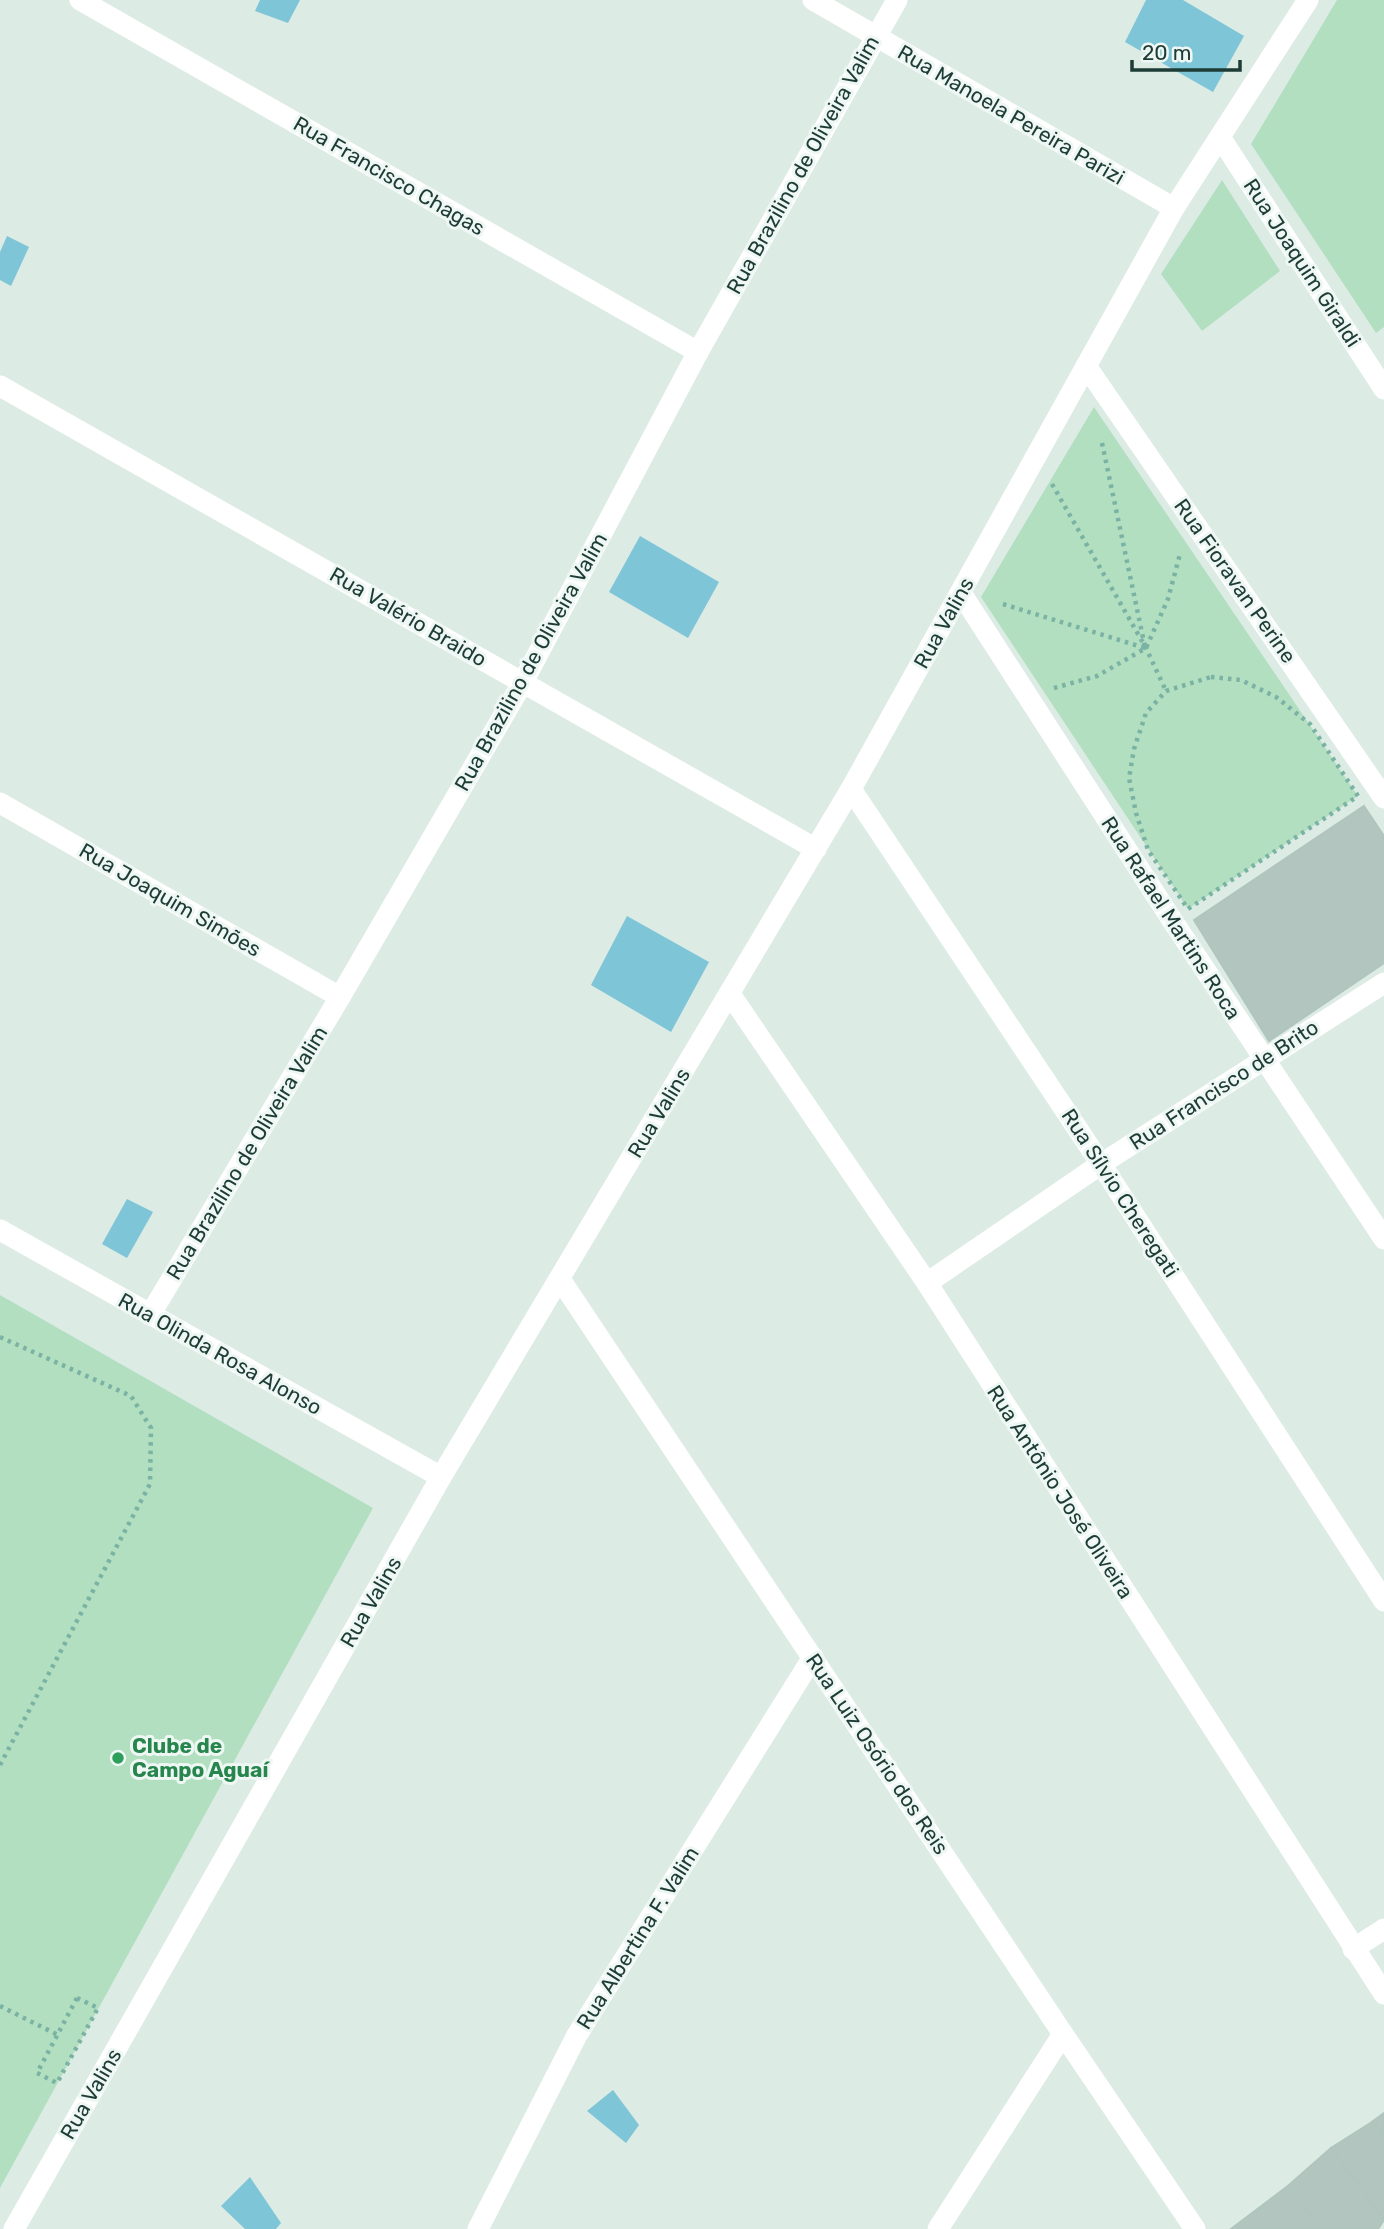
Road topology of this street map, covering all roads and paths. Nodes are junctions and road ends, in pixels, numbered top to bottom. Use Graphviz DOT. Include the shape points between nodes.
graph roads {
  1 [pos="80,0"];
  2 [pos="813,0"];
  3 [pos="897,0"];
  4 [pos="1308,0"];
  5 [pos="875,37"];
  6 [pos="1220,137"];
  7 [pos="1174,208"];
  8 [pos="698,352"];
  9 [pos="1086,366"];
  10 [pos="0,386"];
  11 [pos="1384,389"];
  12 [pos="1100,434"];
  13 [pos="1043,492"];
  14 [pos="1193,520"];
  15 [pos="961,593"];
  16 [pos="993,601"];
  17 [pos="1146,648"];
  18 [pos="523,682"];
  19 [pos="1043,691"];
  20 [pos="1167,691"];
  21 [pos="1294,701"];
  22 [pos="1310,724"];
  23 [pos="851,789"];
  24 [pos="1384,798"];
  25 [pos="0,803"];
  26 [pos="1133,827"];
  27 [pos="816,849"];
  28 [pos="1148,850"];
  29 [pos="1384,983"];
  30 [pos="730,994"];
  31 [pos="340,997"];
  32 [pos="1264,1060"];
  33 [pos="1101,1164"];
  34 [pos="0,1230"];
  35 [pos="1384,1240"];
  36 [pos="560,1279"];
  37 [pos="927,1283"];
  38 [pos="150,1315"];
  39 [pos="0,1337"];
  40 [pos="441,1477"];
  41 [pos="1384,1601"];
  42 [pos="813,1657"];
  43 [pos="0,1765"];
  44 [pos="1384,1929"];
  45 [pos="1353,1949"];
  46 [pos="1384,1994"];
  47 [pos="0,2006"];
  48 [pos="1063,2034"];
  49 [pos="58,2035"];
  50 [pos="14,2229"];
  51 [pos="478,2229"];
  52 [pos="938,2229"];
  53 [pos="1195,2229"];
  1 -- 8 [label="street, Rua Francisco Chagas"];
  2 -- 5 [label="street, Rua Manoela Pereira Parizi"];
  3 -- 5 [label="street, Rua Brazilino de Oliveira Valim"];
  4 -- 6 [label="street, Rua Valins"];
  5 -- 7 [label="street, Rua Manoela Pereira Parizi"];
  5 -- 8 [label="street, Rua Brazilino de Oliveira Valim"];
  6 -- 7 [label="street, Rua Valins"];
  6 -- 11 [label="street, Rua Joaquim Giraldi"];
  7 -- 9 [label="street, Rua Valins"];
  8 -- 18 [label="street, Rua Brazilino de Oliveira Valim"];
  9 -- 14 [label="street, Rua Fioravan Perine"];
  9 -- 15 [label="street, Rua Valins"];
  10 -- 18 [label="street, Rua Valério Braido"];
  12 -- 17 [label="path"];
  13 -- 17 [label="path" via="1050,480"];
  14 -- 17 [label="path" via="1168,599"];
  14 -- 24 [label="street, Rua Fioravan Perine"];
  15 -- 23 [label="street, Rua Valins"];
  15 -- 32 [label="street, Rua Rafael Martins Roca"];
  16 -- 17 [label="path"];
  17 -- 19 [label="path" via="1097,677"];
  17 -- 20 [label="path"];
  18 -- 27 [label="street, Rua Valério Braido"];
  18 -- 31 [label="street, Rua Brazilino de Oliveira Valim"];
  20 -- 22 [label="path" via="1211,677 1241,680 1276,697"];
  20 -- 28 [label="path" via="1146,713 1129,778"];
  21 -- 22 [label="path"];
  22 -- 28 [label="path" via="1358,796 1188,909"];
  23 -- 27 [label="street, Rua Valins"];
  23 -- 33 [label="street, Rua Sílvio Cheregati"];
  25 -- 31 [label="street, Rua Joaquim Simões"];
  26 -- 28 [label="path"];
  27 -- 30 [label="street, Rua Valins"];
  29 -- 32 [label="street, Rua Francisco de Brito"];
  30 -- 36 [label="street, Rua Valins"];
  30 -- 37 [label="street, Rua Antônio José Oliveira"];
  31 -- 38 [label="street, Rua Brazilino de Oliveira Valim"];
  32 -- 33 [label="street, Rua Francisco de Brito"];
  32 -- 35 [label="street, Rua Rafael Martins Roca"];
  33 -- 37 [label="street, Rua Francisco de Brito"];
  33 -- 41 [label="street, Rua Sílvio Cheregati"];
  34 -- 38 [label="street, Rua Olinda Rosa Alonso"];
  36 -- 40 [label="street, Rua Valins"];
  36 -- 42 [label="street, Rua Luiz Osório dos Reis"];
  37 -- 45 [label="street, Rua Antônio José Oliveira"];
  38 -- 40 [label="street, Rua Olinda Rosa Alonso"];
  39 -- 43 [label="path" via="131,1396 151,1428 150,1484"];
  40 -- 50 [label="street, Rua Valins"];
  42 -- 48 [label="street, Rua Luiz Osório dos Reis"];
  42 -- 51 [label="street, Rua Albertina F. Valim" via="578,2035"];
  44 -- 45 [label="street"];
  45 -- 46 [label="street, Rua Antônio José Oliveira"];
  47 -- 49 [label="path"];
  48 -- 52 [label="street"];
  48 -- 53 [label="street, Rua Luiz Osório dos Reis"];
  49 -- 49 [label="path" via="37,2073 57,2083 98,2008 77,1998"];
}
